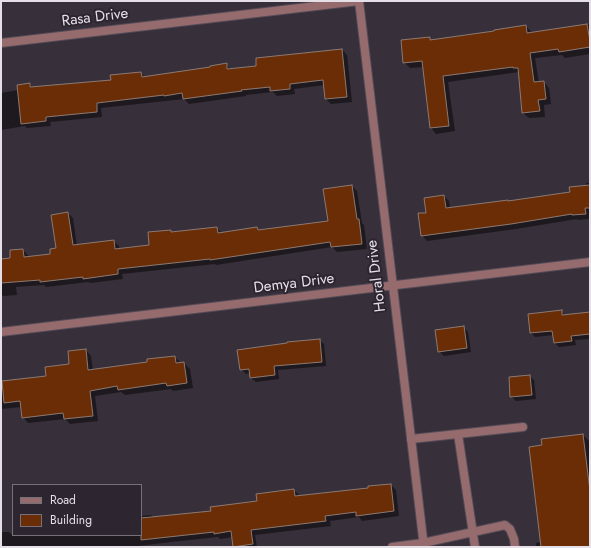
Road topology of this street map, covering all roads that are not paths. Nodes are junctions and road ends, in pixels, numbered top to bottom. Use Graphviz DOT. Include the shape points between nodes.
graph roads {
  1 [pos="359,1"];
  2 [pos="1,43"];
  3 [pos="590,262"];
  4 [pos="392,286"];
  5 [pos="1,332"];
  6 [pos="522,427"];
  7 [pos="458,434"];
  8 [pos="411,439"];
  9 [pos="472,533"];
  10 [pos="423,545"];
  11 [pos="392,547"];
  12 [pos="474,547"];
  13 [pos="515,547"];
  1 -- 2 [label="street, Rasa Drive"];
  1 -- 4 [label="street, Horal Drive"];
  3 -- 4 [label="street, Demya Drive"];
  4 -- 5 [label="street, Demya Drive"];
  4 -- 8 [label="street, Horal Drive"];
  6 -- 7 [label="street"];
  7 -- 8 [label="street"];
  7 -- 9 [label="street"];
  8 -- 10 [label="street, Horal Drive"];
  9 -- 10 [label="street"];
  9 -- 12 [label="street"];
  9 -- 13 [label="street" via="505,525 510,528"];
  10 -- 11 [label="street"];
}
